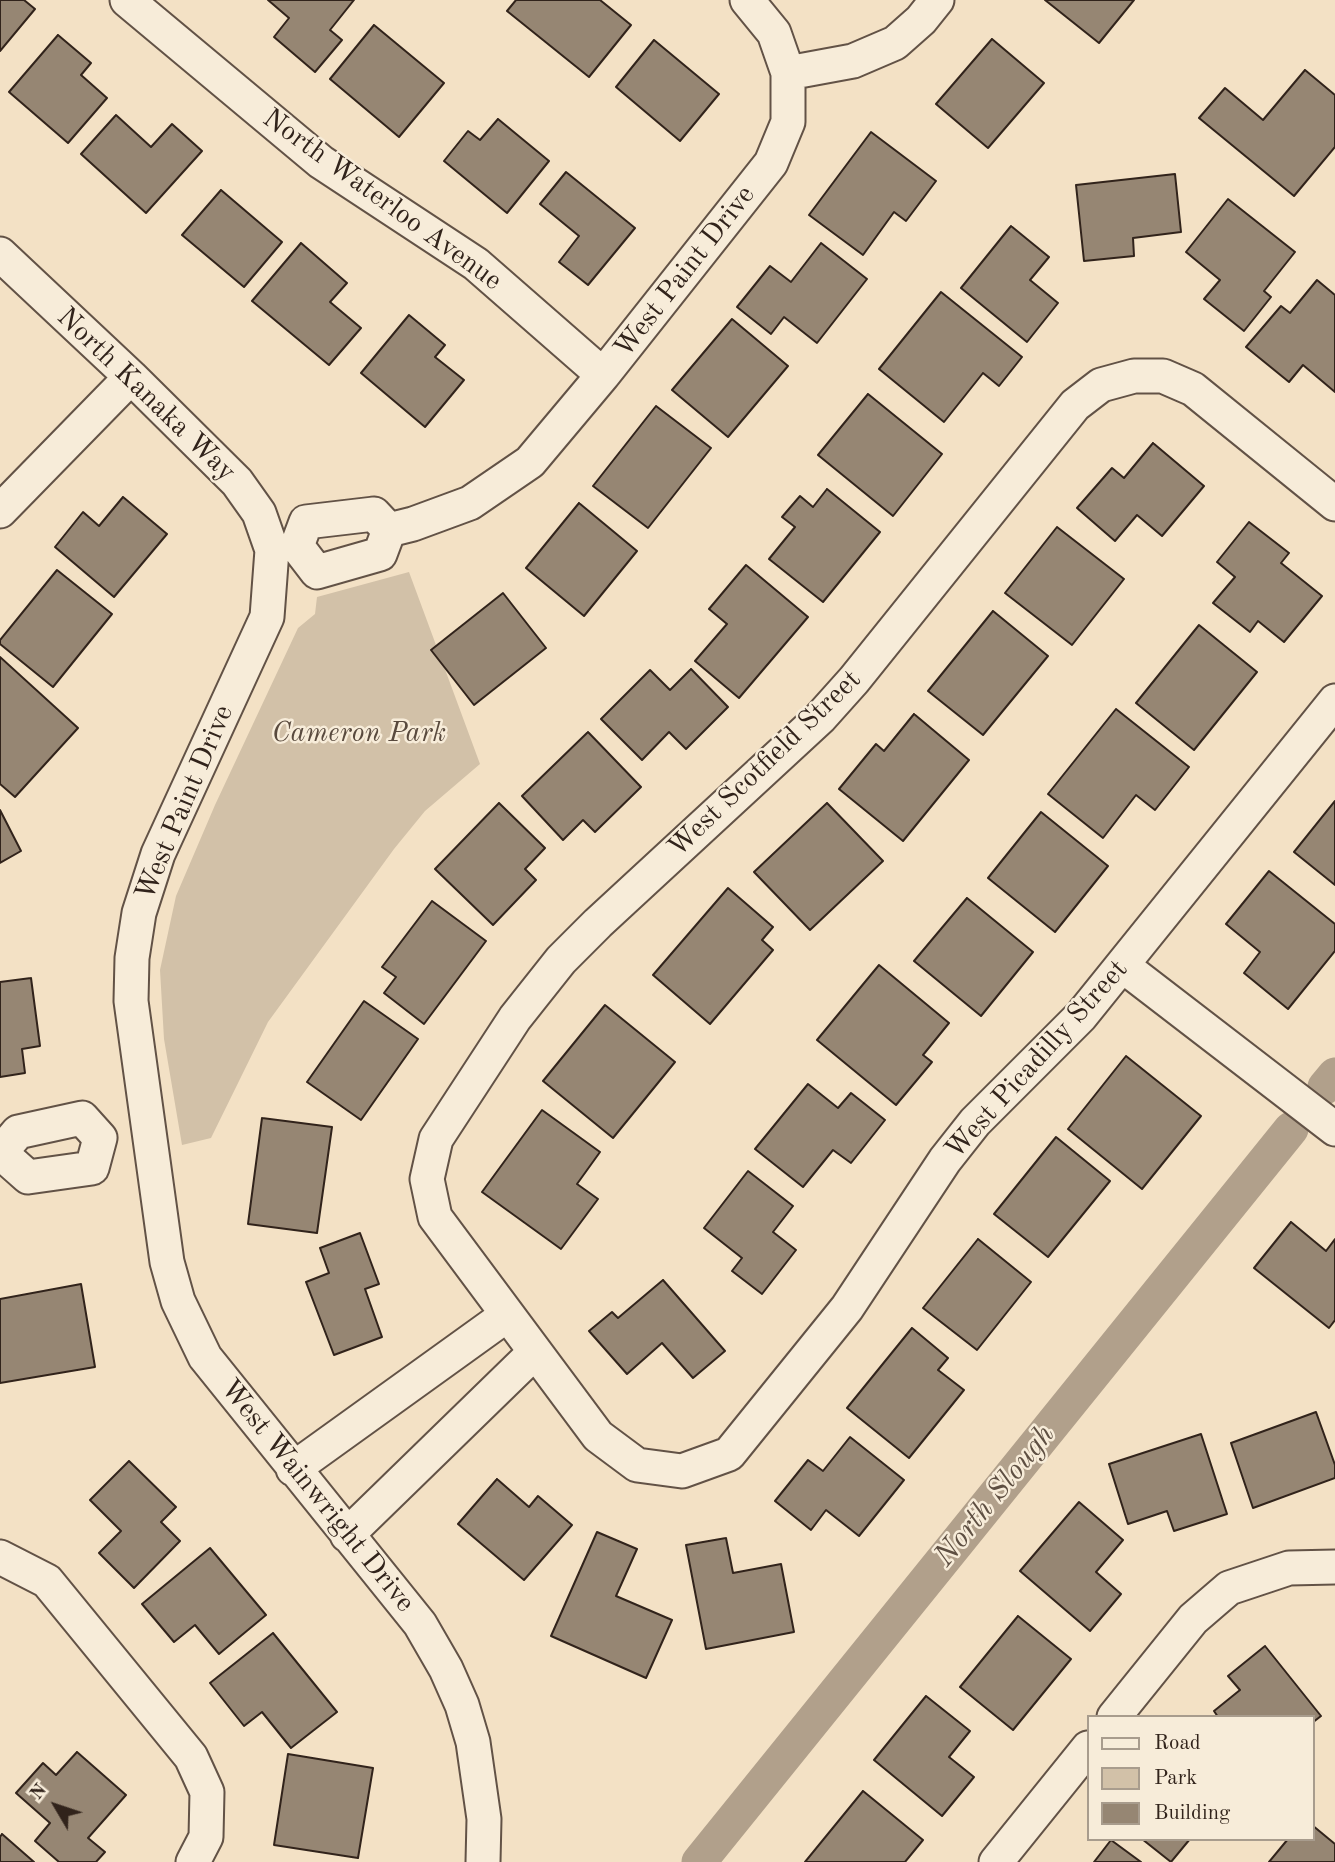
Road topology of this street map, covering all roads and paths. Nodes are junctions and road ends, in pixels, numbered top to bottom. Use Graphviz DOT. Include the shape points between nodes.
graph roads {
  1 [pos="127,0"];
  2 [pos="747,0"];
  3 [pos="937,0"];
  4 [pos="788,73"];
  5 [pos="0,254"];
  6 [pos="603,375"];
  7 [pos="131,377"];
  8 [pos="1335,504"];
  9 [pos="0,511"];
  10 [pos="389,530"];
  11 [pos="285,548"];
  12 [pos="1335,701"];
  13 [pos="1123,966"];
  14 [pos="1335,1129"];
  15 [pos="148,1130"];
  16 [pos="100,1138"];
  17 [pos="0,1153"];
  18 [pos="507,1315"];
  19 [pos="535,1352"];
  20 [pos="293,1469"];
  21 [pos="347,1535"];
  22 [pos="0,1557"];
  23 [pos="1335,1567"];
  24 [pos="1116,1715"];
  25 [pos="1086,1750"];
  26 [pos="193,1862"];
  27 [pos="483,1862"];
  28 [pos="996,1862"];
  1 -- 6 [label="street, North Waterloo Avenue" via="321,162 476,264"];
  2 -- 4 [label="street, West Paint Drive" via="774,33"];
  3 -- 4 [label="street" via="895,43 853,61"];
  4 -- 6 [label="street, West Paint Drive" via="788,122 771,163"];
  5 -- 7 [label="street, North Kanaka Way"];
  6 -- 10 [label="street, West Paint Drive" via="530,462 470,503"];
  7 -- 9 [label="street"];
  7 -- 11 [label="street, North Kanaka Way" via="237,482"];
  8 -- 18 [label="street, West Scotfield Street" via="1193,389 1163,376 1134,376 1101,385 1075,405 820,718 561,960 515,1017 436,1139 427,1179 435,1217"];
  10 -- 11 [label="street" via="374,514 306,522"];
  10 -- 11 [label="street" via="380,554 317,572"];
  11 -- 15 [label="street, West Paint Drive" via="267,617 158,855 139,914 131,1002"];
  12 -- 13 [label="street, West Picadilly Street"];
  13 -- 14 [label="street"];
  13 -- 19 [label="street, West Picadilly Street" via="1081,1016 975,1122 847,1308 729,1454 682,1471 637,1465 598,1436"];
  15 -- 16 [label="street"];
  15 -- 20 [label="street, West Wainwright Drive" via="167,1262 178,1301 205,1357"];
  16 -- 17 [label="street" via="82,1118 18,1132"];
  16 -- 17 [label="street" via="92,1168 28,1177"];
  18 -- 19 [label="street"];
  18 -- 20 [label="street"];
  19 -- 21 [label="street"];
  20 -- 21 [label="street, West Wainwright Drive"];
  21 -- 27 [label="street, West Wainwright Drive" via="420,1624 462,1705 483,1807"];
  22 -- 26 [label="street" via="47,1581 191,1756 207,1792 206,1837"];
  23 -- 24 [label="street" via="1289,1568 1229,1588 1193,1619"];
  25 -- 28 [label="street"];
}
